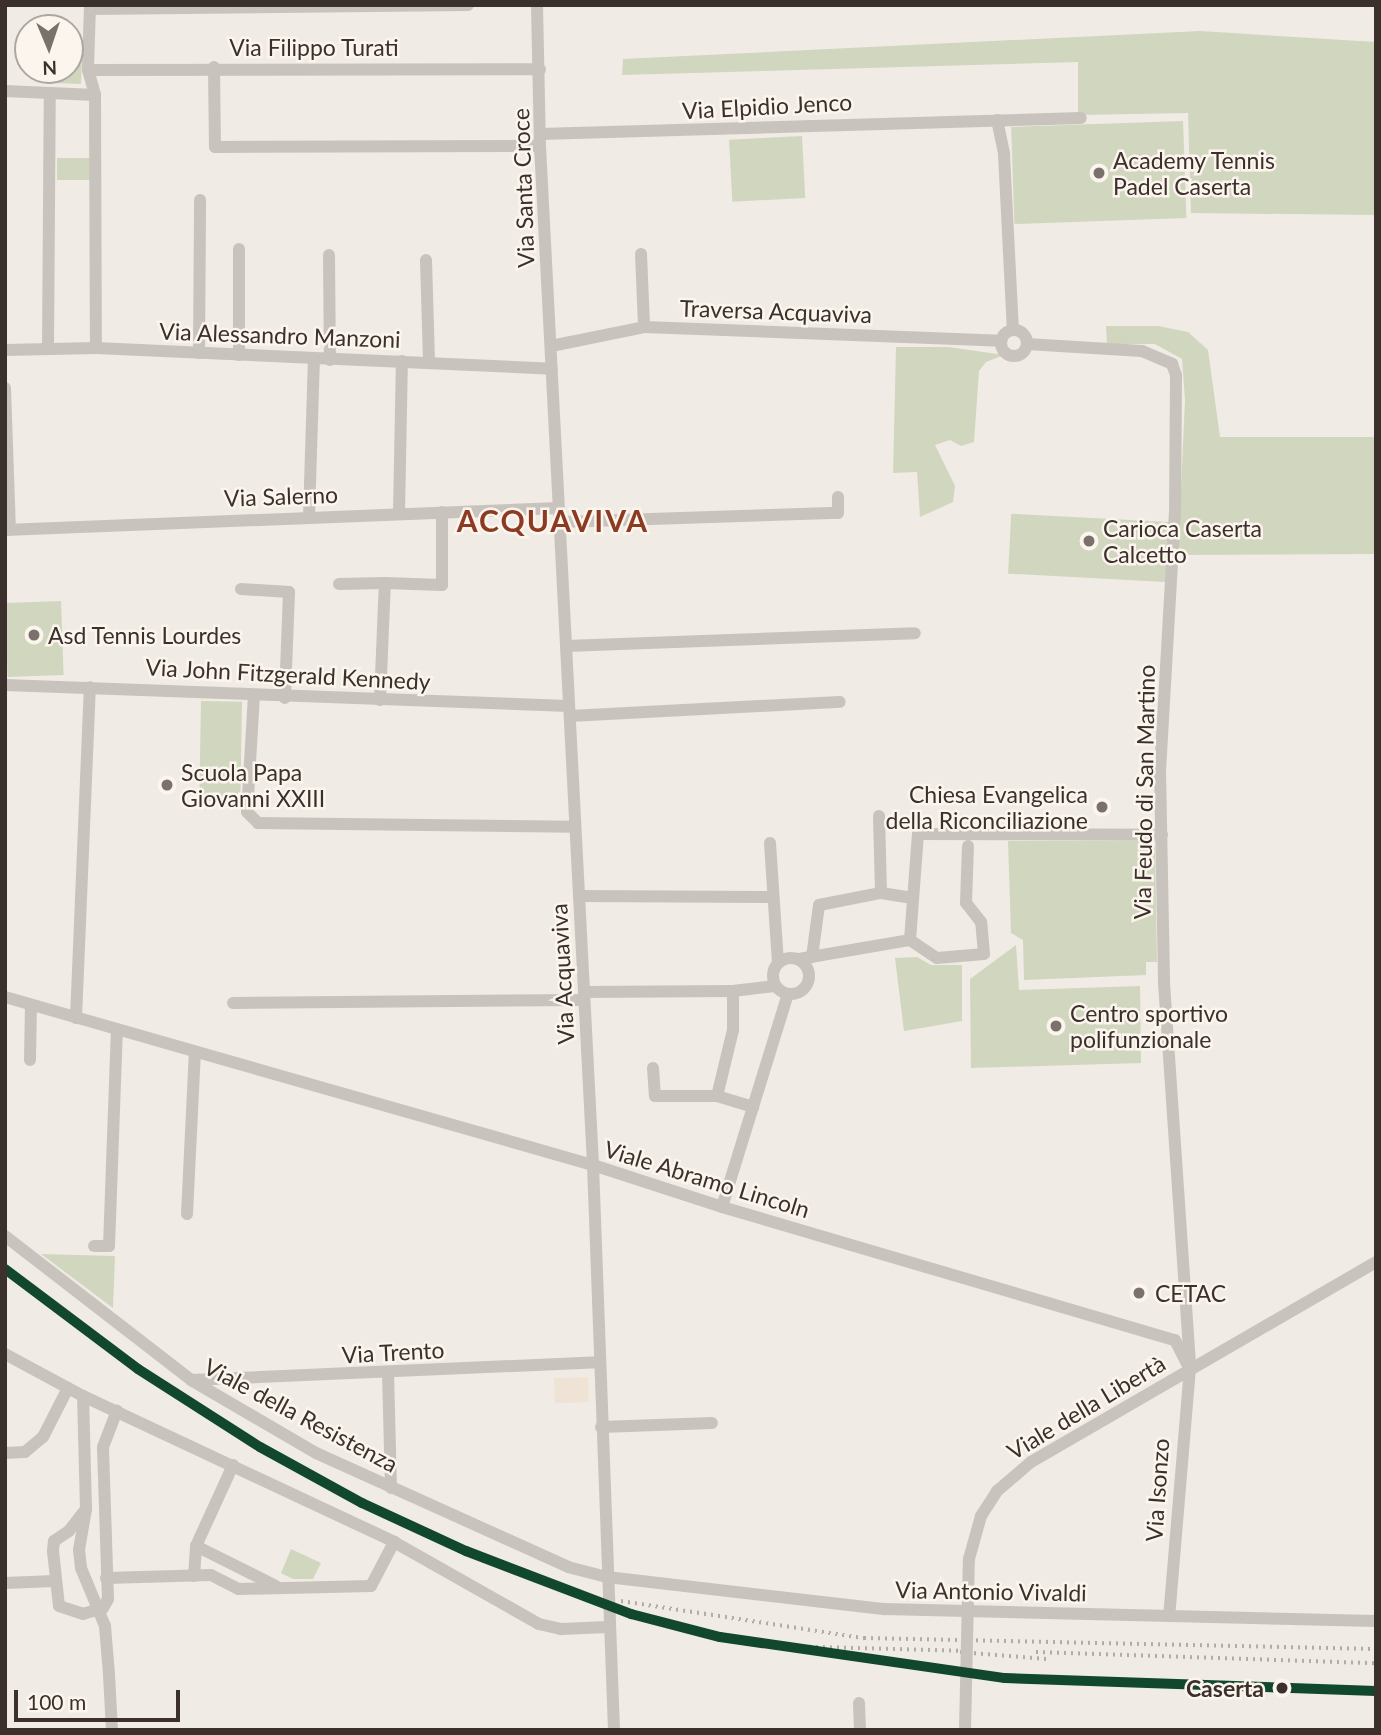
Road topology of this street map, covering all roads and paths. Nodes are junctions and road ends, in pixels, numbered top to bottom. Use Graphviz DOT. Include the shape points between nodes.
graph roads {
  1 [pos="468,5"];
  2 [pos="537,5"];
  3 [pos="90,7"];
  4 [pos="215,67"];
  5 [pos="540,69"];
  6 [pos="88,70"];
  7 [pos="5,91"];
  8 [pos="50,93"];
  9 [pos="95,95"];
  10 [pos="1081,118"];
  11 [pos="997,120"];
  12 [pos="540,140"];
  13 [pos="200,200"];
  14 [pos="239,249"];
  15 [pos="641,254"];
  16 [pos="329,255"];
  17 [pos="426,260"];
  18 [pos="644,327"];
  19 [pos="1013,330"];
  20 [pos="1001,341"];
  21 [pos="1027,344"];
  22 [pos="551,345"];
  23 [pos="48,348"];
  24 [pos="96,348"];
  25 [pos="5,350"];
  26 [pos="199,353"];
  27 [pos="239,355"];
  28 [pos="314,359"];
  29 [pos="330,360"];
  30 [pos="402,361"];
  31 [pos="429,363"];
  32 [pos="552,369"];
  33 [pos="5,388"];
  34 [pos="838,497"];
  35 [pos="559,508"];
  36 [pos="442,512"];
  37 [pos="399,513"];
  38 [pos="309,516"];
  39 [pos="560,522"];
  40 [pos="7,530"];
  41 [pos="385,583"];
  42 [pos="339,584"];
  43 [pos="241,589"];
  44 [pos="915,633"];
  45 [pos="566,646"];
  46 [pos="5,685"];
  47 [pos="90,687"];
  48 [pos="254,695"];
  49 [pos="285,698"];
  50 [pos="380,700"];
  51 [pos="840,702"];
  52 [pos="569,711"];
  53 [pos="879,816"];
  54 [pos="575,827"];
  55 [pos="1162,835"];
  56 [pos="770,843"];
  57 [pos="968,846"];
  58 [pos="881,893"];
  59 [pos="579,896"];
  60 [pos="773,897"];
  61 [pos="913,898"];
  62 [pos="910,940"];
  63 [pos="813,957"];
  64 [pos="799,959"];
  65 [pos="778,962"];
  66 [pos="775,986"];
  67 [pos="733,991"];
  68 [pos="788,994"];
  69 [pos="584,996"];
  70 [pos="5,997"];
  71 [pos="233,1003"];
  72 [pos="31,1004"];
  73 [pos="76,1018"];
  74 [pos="117,1030"];
  75 [pos="195,1053"];
  76 [pos="30,1060"];
  77 [pos="653,1068"];
  78 [pos="716,1096"];
  79 [pos="753,1107"];
  80 [pos="593,1164"];
  81 [pos="722,1207"];
  82 [pos="187,1214"];
  83 [pos="5,1236"];
  84 [pos="94,1246"];
  85 [pos="1376,1262"];
  86 [pos="5,1354"];
  87 [pos="598,1362"];
  88 [pos="1189,1368"];
  89 [pos="388,1373"];
  90 [pos="191,1380"];
  91 [pos="68,1388"];
  92 [pos="83,1396"];
  93 [pos="117,1411"];
  94 [pos="712,1423"];
  95 [pos="601,1427"];
  96 [pos="5,1453"];
  97 [pos="233,1465"];
  98 [pos="391,1488"];
  99 [pos="86,1509"];
  100 [pos="104,1509"];
  101 [pos="76,1534"];
  102 [pos="394,1542"];
  103 [pos="196,1546"];
  104 [pos="194,1576"];
  105 [pos="607,1577"];
  106 [pos="106,1578"];
  107 [pos="54,1581"];
  108 [pos="5,1583"];
  109 [pos="279,1588"];
  110 [pos="1169,1616"];
  111 [pos="1376,1621"];
  112 [pos="608,1627"];
  113 [pos="859,1703"];
  114 [pos="112,1730"];
  115 [pos="614,1730"];
  116 [pos="860,1730"];
  117 [pos="965,1730"];
  1 -- 3 [label="street"];
  2 -- 5 [label="street, Via Santa Croce"];
  3 -- 6 [label="street"];
  4 -- 5 [label="street, Via Filippo Turati"];
  4 -- 6 [label="street, Via Filippo Turati"];
  4 -- 12 [label="street, Via Elpidio Jenco" via="215,146"];
  5 -- 12 [label="street, Via Santa Croce"];
  6 -- 9 [label="street"];
  7 -- 8 [label="street"];
  8 -- 9 [label="street"];
  8 -- 23 [label="street"];
  9 -- 24 [label="street"];
  10 -- 11 [label="street, Via Elpidio Jenco"];
  11 -- 12 [label="street, Via Elpidio Jenco" via="819,123 794,130"];
  11 -- 19 [label="street" via="1004,154"];
  12 -- 22 [label="street, Via Santa Croce"];
  13 -- 26 [label="street"];
  14 -- 27 [label="street"];
  15 -- 18 [label="street"];
  16 -- 29 [label="street"];
  17 -- 31 [label="street"];
  18 -- 20 [label="street, Traversa Acquaviva"];
  18 -- 22 [label="street, Traversa Acquaviva"];
  19 -- 20 [label="street"];
  19 -- 21 [label="street" via="1023,334"];
  20 -- 21 [label="street" via="1005,352 1013,356"];
  21 -- 55 [label="street, Via Feudo di San Martino" via="1074,351 1142,351 1172,364 1176,375 1175,511 1160,770"];
  22 -- 32 [label="street, Via Santa Croce"];
  23 -- 24 [label="street, Via Alessandro Manzoni"];
  23 -- 25 [label="street, Via Alessandro Manzoni"];
  24 -- 26 [label="street, Via Alessandro Manzoni"];
  26 -- 27 [label="street, Via Alessandro Manzoni"];
  27 -- 28 [label="street, Via Alessandro Manzoni"];
  28 -- 29 [label="street, Via Alessandro Manzoni"];
  28 -- 38 [label="street"];
  29 -- 30 [label="street, Via Alessandro Manzoni"];
  30 -- 31 [label="street, Via Alessandro Manzoni"];
  30 -- 37 [label="street"];
  31 -- 32 [label="street, Via Alessandro Manzoni"];
  32 -- 35 [label="street, Via Acquaviva"];
  33 -- 40 [label="street"];
  34 -- 39 [label="street" via="838,513"];
  35 -- 36 [label="street, Via Salerno"];
  35 -- 39 [label="street, Via Acquaviva"];
  36 -- 37 [label="street, Via Salerno"];
  36 -- 41 [label="street" via="443,585"];
  37 -- 38 [label="street, Via Salerno"];
  38 -- 40 [label="street, Via Salerno"];
  39 -- 45 [label="street, Via Acquaviva"];
  41 -- 42 [label="street"];
  41 -- 50 [label="street"];
  43 -- 49 [label="street" via="289,592"];
  44 -- 45 [label="street"];
  45 -- 52 [label="street, Via Acquaviva"];
  46 -- 47 [label="street, Via John Fitzgerald Kennedy"];
  47 -- 48 [label="street, Via John Fitzgerald Kennedy"];
  47 -- 73 [label="street"];
  48 -- 49 [label="street, Via John Fitzgerald Kennedy"];
  48 -- 54 [label="street" via="247,812 258,823"];
  49 -- 50 [label="street, Via John Fitzgerald Kennedy"];
  50 -- 52 [label="street, Via John Fitzgerald Kennedy"];
  51 -- 52 [label="street, Via John Fitzgerald Kennedy"];
  52 -- 54 [label="street, Via Acquaviva"];
  53 -- 58 [label="street"];
  54 -- 59 [label="street, Via Acquaviva"];
  55 -- 61 [label="street" via="918,834"];
  55 -- 88 [label="street, Via Feudo di San Martino" via="1164,983"];
  56 -- 60 [label="street"];
  57 -- 62 [label="street" via="965,903 981,922 984,954 937,958"];
  58 -- 61 [label="street"];
  58 -- 63 [label="street" via="819,905"];
  59 -- 60 [label="street"];
  59 -- 69 [label="street, Via Acquaviva"];
  60 -- 65 [label="street"];
  61 -- 62 [label="street"];
  62 -- 63 [label="street"];
  63 -- 64 [label="street"];
  64 -- 65 [label="street"];
  64 -- 68 [label="street" via="809,972 807,984"];
  65 -- 66 [label="street" via="773,971"];
  66 -- 67 [label="street"];
  66 -- 68 [label="street"];
  67 -- 69 [label="street"];
  67 -- 78 [label="street" via="733,1030"];
  68 -- 79 [label="street"];
  69 -- 71 [label="street"];
  69 -- 80 [label="street, Via Acquaviva"];
  70 -- 72 [label="street, Viale Abramo Lincoln"];
  72 -- 73 [label="street, Viale Abramo Lincoln"];
  72 -- 76 [label="street"];
  73 -- 74 [label="street, Viale Abramo Lincoln"];
  74 -- 75 [label="street, Viale Abramo Lincoln"];
  74 -- 84 [label="street" via="109,1246"];
  75 -- 80 [label="street, Viale Abramo Lincoln"];
  75 -- 82 [label="street"];
  77 -- 78 [label="street" via="655,1096"];
  78 -- 79 [label="street"];
  79 -- 81 [label="street"];
  80 -- 81 [label="street, Viale Abramo Lincoln"];
  80 -- 87 [label="street, Via Acquaviva"];
  81 -- 88 [label="street, Viale Abramo Lincoln" via="1175,1340"];
  83 -- 90 [label="street, Viale della Resistenza"];
  85 -- 88 [label="street, Viale della Libertà"];
  86 -- 91 [label="street"];
  87 -- 89 [label="street, Via Trento"];
  87 -- 95 [label="street, Via Acquaviva"];
  88 -- 110 [label="street, Via Isonzo"];
  88 -- 117 [label="street, Viale della Libertà, bridge" via="1031,1462 997,1490 978,1523 969,1559"];
  89 -- 90 [label="street, Via Trento"];
  89 -- 98 [label="street"];
  90 -- 98 [label="street, Viale della Resistenza" via="316,1453"];
  91 -- 92 [label="street"];
  91 -- 96 [label="street" via="43,1437 25,1452"];
  92 -- 93 [label="street"];
  92 -- 99 [label="street"];
  93 -- 97 [label="street"];
  93 -- 100 [label="street" via="103,1447"];
  94 -- 95 [label="street"];
  95 -- 105 [label="street, Via Acquaviva"];
  97 -- 102 [label="street"];
  97 -- 103 [label="street"];
  98 -- 105 [label="street, Viale della Resistenza" via="568,1567"];
  99 -- 100 [label="street" via="94,1513"];
  99 -- 101 [label="street"];
  100 -- 101 [label="street"];
  100 -- 106 [label="street"];
  101 -- 107 [label="street" via="54,1541"];
  101 -- 114 [label="street, bridge" via="81,1568 105,1626"];
  102 -- 109 [label="street" via="371,1586"];
  102 -- 112 [label="street" via="540,1624 561,1629"];
  103 -- 104 [label="street"];
  103 -- 109 [label="street"];
  104 -- 106 [label="street"];
  104 -- 109 [label="street" via="211,1575 239,1589"];
  105 -- 110 [label="street, Via Antonio Vivaldi" via="885,1609"];
  105 -- 112 [label="street, Via Acquaviva"];
  106 -- 107 [label="street" via="108,1599 103,1608 83,1614 59,1606"];
  107 -- 108 [label="street"];
  110 -- 111 [label="street, Via Antonio Vivaldi"];
  112 -- 115 [label="street, Via Acquaviva"];
  113 -- 116 [label="street"];
}
